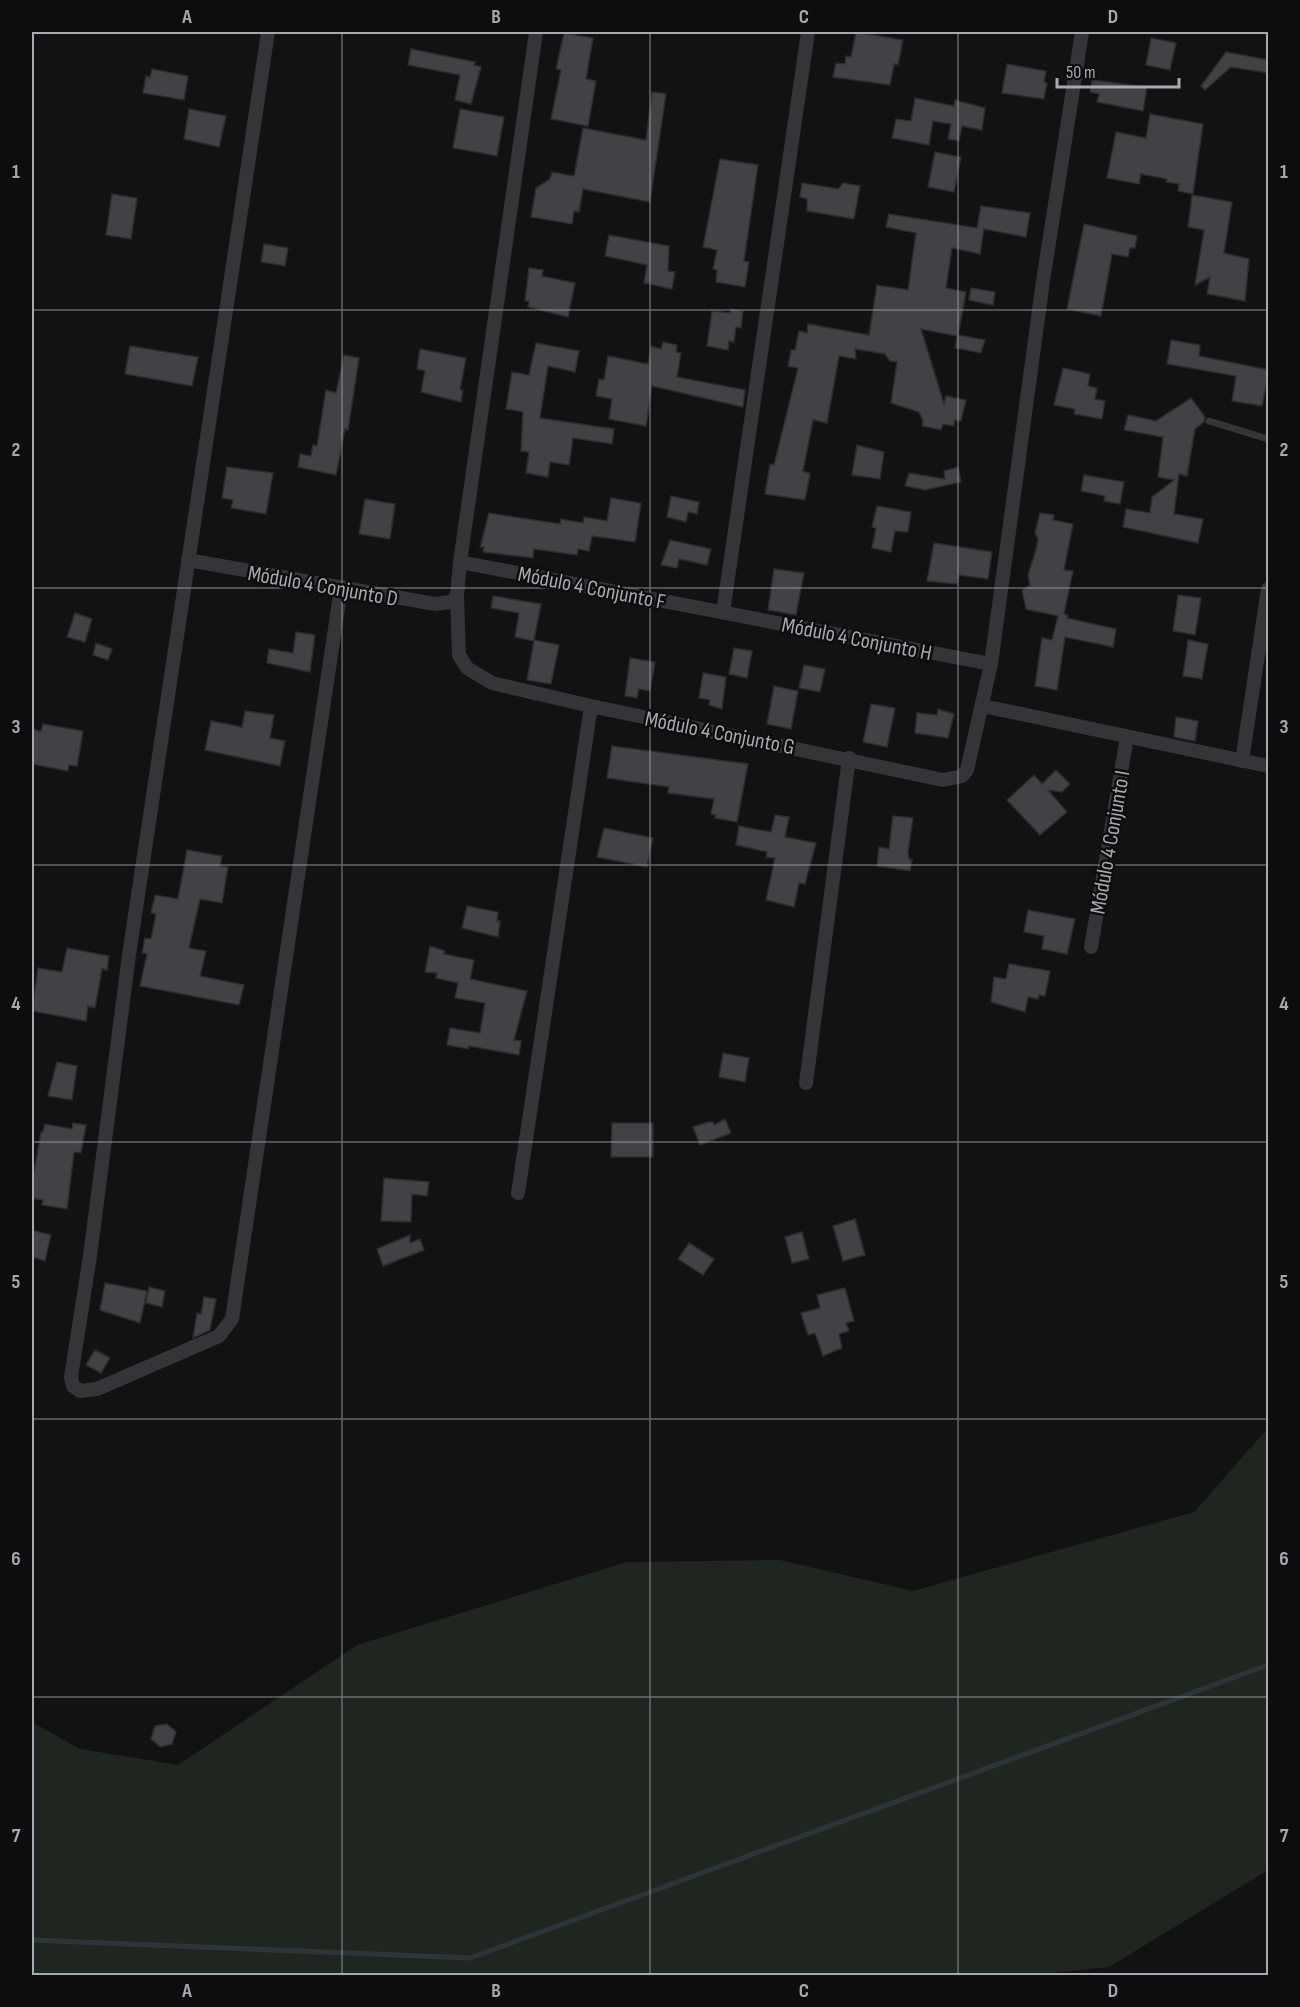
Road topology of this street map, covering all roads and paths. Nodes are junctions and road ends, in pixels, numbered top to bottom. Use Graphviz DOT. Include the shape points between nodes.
graph roads {
  1 [pos="268,32"];
  2 [pos="536,32"];
  3 [pos="808,32"];
  4 [pos="1082,32"];
  5 [pos="1209,421"];
  6 [pos="1269,439"];
  7 [pos="188,560"];
  8 [pos="460,562"];
  9 [pos="341,588"];
  10 [pos="1269,589"];
  11 [pos="457,596"];
  12 [pos="723,612"];
  13 [pos="991,664"];
  14 [pos="591,706"];
  15 [pos="982,706"];
  16 [pos="1127,736"];
  17 [pos="849,758"];
  18 [pos="1242,760"];
  19 [pos="1269,766"];
  20 [pos="1091,947"];
  21 [pos="807,1083"];
  22 [pos="518,1193"];
  1 -- 7 [label="street"];
  2 -- 8 [label="street, Módulo 4 Conjunto G"];
  3 -- 12 [label="street"];
  4 -- 13 [label="street" via="1043,281"];
  5 -- 6 [label="lane"];
  7 -- 9 [label="street, Módulo 4 Conjunto D"];
  7 -- 9 [label="street" via="71,1377 75,1389 85,1393 219,1336 232,1318"];
  8 -- 11 [label="street, Módulo 4 Conjunto G"];
  8 -- 12 [label="street, Módulo 4 Conjunto F"];
  9 -- 11 [label="street, Módulo 4 Conjunto D" via="435,604 450,602"];
  10 -- 18 [label="street"];
  11 -- 14 [label="street, Módulo 4 Conjunto G" via="458,649 467,668 492,683"];
  12 -- 13 [label="street, Módulo 4 Conjunto H"];
  13 -- 15 [label="street"];
  14 -- 17 [label="street, Módulo 4 Conjunto G"];
  14 -- 22 [label="street"];
  15 -- 16 [label="street"];
  15 -- 17 [label="street" via="972,758 962,776 943,780"];
  16 -- 18 [label="street"];
  16 -- 20 [label="street, Módulo 4 Conjunto I"];
  17 -- 21 [label="street"];
  18 -- 19 [label="street"];
}
